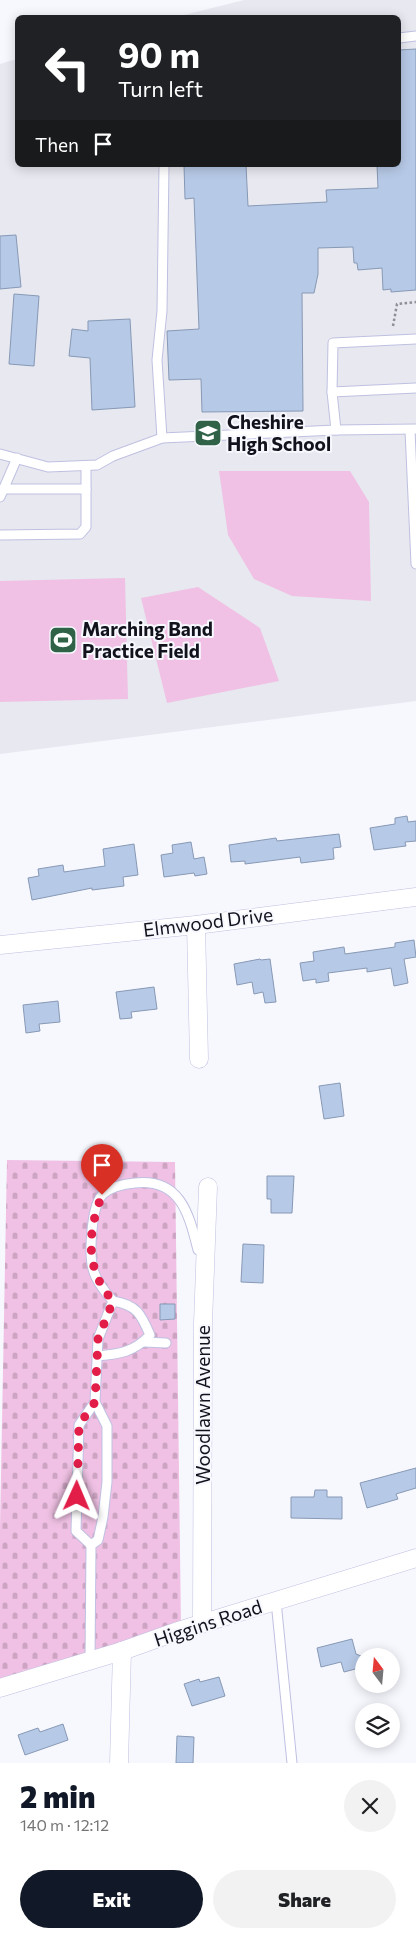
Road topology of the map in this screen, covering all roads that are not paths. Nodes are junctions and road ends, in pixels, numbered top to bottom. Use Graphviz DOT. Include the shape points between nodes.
graph roads {
  1 [pos="416,36"];
  2 [pos="401,38"];
  3 [pos="164,167"];
  4 [pos="416,340"];
  5 [pos="416,388"];
  6 [pos="332,392"];
  7 [pos="336,430"];
  8 [pos="413,430"];
  9 [pos="162,438"];
  10 [pos="0,454"];
  11 [pos="17,458"];
  12 [pos="86,466"];
  13 [pos="86,489"];
  14 [pos="2,493"];
  15 [pos="0,535"];
  16 [pos="416,564"];
  17 [pos="416,897"];
  18 [pos="196,924"];
  19 [pos="0,945"];
  20 [pos="199,1059"];
  21 [pos="208,1187"];
  22 [pos="206,1251"];
  23 [pos="113,1301"];
  24 [pos="144,1342"];
  25 [pos="166,1342"];
  26 [pos="97,1356"];
  27 [pos="95,1402"];
  28 [pos="91,1546"];
  29 [pos="416,1558"];
  30 [pos="276,1601"];
  31 [pos="202,1624"];
  32 [pos="122,1651"];
  33 [pos="90,1660"];
  34 [pos="0,1688"];
  35 [pos="119,1763"];
  36 [pos="292,1763"];
  1 -- 2 [label="lane"];
  3 -- 9 [label="lane" via="162,311 157,360"];
  4 -- 6 [label="lane" via="334,343"];
  5 -- 6 [label="lane"];
  6 -- 7 [label="lane"];
  7 -- 8 [label="lane"];
  7 -- 9 [label="lane"];
  8 -- 16 [label="lane"];
  9 -- 12 [label="lane" via="97,465"];
  10 -- 11 [label="lane"];
  11 -- 12 [label="lane" via="48,467"];
  11 -- 14 [label="lane"];
  12 -- 13 [label="lane"];
  13 -- 14 [label="lane"];
  13 -- 15 [label="lane" via="86,527 80,534"];
  17 -- 18 [label="street, Elmwood Drive"];
  18 -- 19 [label="street, Elmwood Drive"];
  18 -- 20 [label="street"];
  21 -- 22 [label="street, Woodlawn Avenue"];
  22 -- 23 [label="lane" via="198,1250 183,1204 167,1188 143,1182 115,1187 102,1195 96,1210 91,1245 93,1269"];
  22 -- 31 [label="street, Woodlawn Avenue"];
  23 -- 24 [label="lane" via="126,1303 137,1310 150,1335"];
  23 -- 26 [label="lane" via="98,1339"];
  24 -- 25 [label="lane"];
  24 -- 26 [label="lane" via="123,1353"];
  26 -- 27 [label="lane"];
  27 -- 28 [label="lane" via="107,1426 107,1482 98,1540"];
  27 -- 28 [label="lane" via="79,1425 76,1531"];
  28 -- 33 [label="lane"];
  29 -- 30 [label="street, Higgins Road"];
  30 -- 31 [label="street, Higgins Road"];
  30 -- 36 [label="lane"];
  31 -- 32 [label="street, Higgins Road"];
  32 -- 33 [label="street, Higgins Road"];
  32 -- 35 [label="street"];
  33 -- 34 [label="street, Higgins Road"];
}
